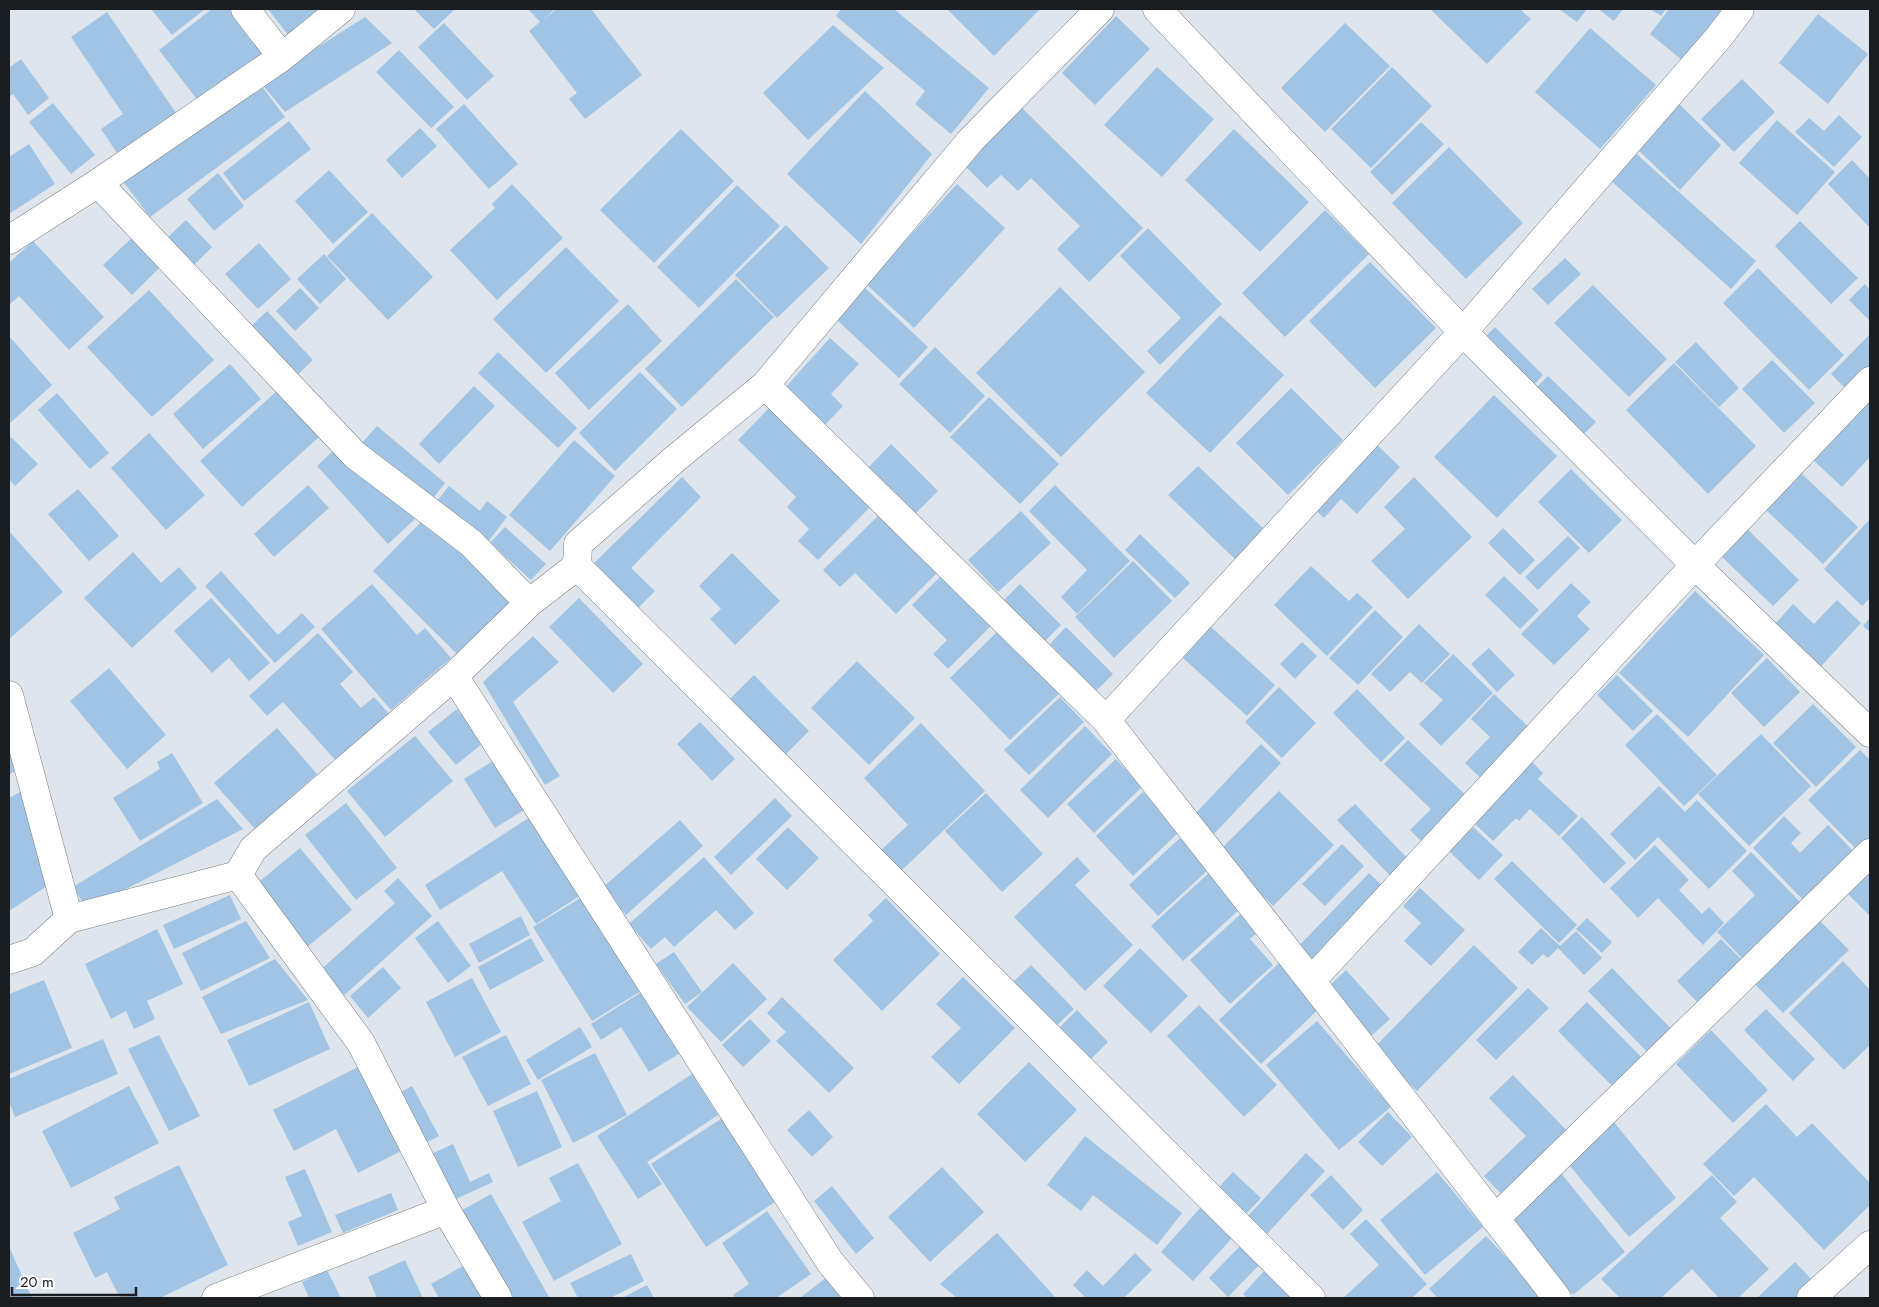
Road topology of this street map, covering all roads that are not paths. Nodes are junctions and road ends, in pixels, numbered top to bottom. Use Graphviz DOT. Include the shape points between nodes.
graph roads {
  1 [pos="245,9"];
  2 [pos="341,9"];
  3 [pos="1100,9"];
  4 [pos="1157,9"];
  5 [pos="1740,9"];
  6 [pos="282,56"];
  7 [pos="98,183"];
  8 [pos="9,240"];
  9 [pos="1463,332"];
  10 [pos="1870,381"];
  11 [pos="765,385"];
  12 [pos="1695,565"];
  13 [pos="578,566"];
  14 [pos="529,603"];
  15 [pos="454,676"];
  16 [pos="9,695"];
  17 [pos="1106,720"];
  18 [pos="1870,732"];
  19 [pos="1870,853"];
  20 [pos="238,875"];
  21 [pos="69,920"];
  22 [pos="9,960"];
  23 [pos="1311,981"];
  24 [pos="446,1210"];
  25 [pos="1495,1219"];
  26 [pos="1870,1245"];
  27 [pos="216,1298"];
  28 [pos="498,1298"];
  29 [pos="860,1298"];
  30 [pos="1311,1298"];
  31 [pos="1557,1298"];
  32 [pos="1811,1298"];
  1 -- 6 [label="street"];
  2 -- 6 [label="street"];
  3 -- 11 [label="street" via="971,140"];
  4 -- 9 [label="street"];
  5 -- 9 [label="street"];
  6 -- 7 [label="street"];
  7 -- 8 [label="street"];
  7 -- 14 [label="street" via="355,454 471,543"];
  9 -- 12 [label="street"];
  9 -- 17 [label="street"];
  10 -- 12 [label="street"];
  11 -- 13 [label="street" via="578,544"];
  11 -- 17 [label="street"];
  12 -- 18 [label="street"];
  12 -- 23 [label="street"];
  13 -- 14 [label="street"];
  13 -- 30 [label="street"];
  14 -- 15 [label="street"];
  15 -- 20 [label="street" via="253,849"];
  15 -- 29 [label="street" via="830,1262"];
  16 -- 21 [label="street"];
  17 -- 23 [label="street"];
  19 -- 25 [label="street"];
  20 -- 21 [label="street"];
  20 -- 24 [label="street" via="361,1043"];
  21 -- 22 [label="street" via="33,952"];
  23 -- 25 [label="street"];
  24 -- 27 [label="street"];
  24 -- 28 [label="street"];
  25 -- 31 [label="street"];
  26 -- 32 [label="street"];
}
